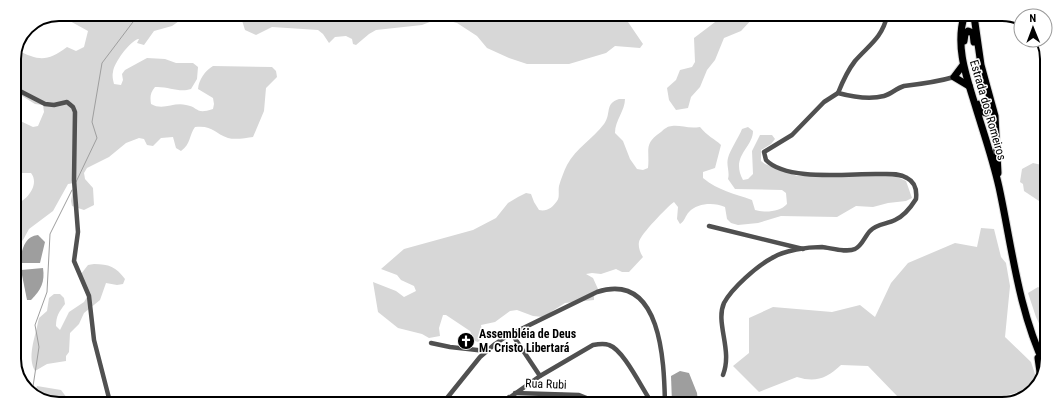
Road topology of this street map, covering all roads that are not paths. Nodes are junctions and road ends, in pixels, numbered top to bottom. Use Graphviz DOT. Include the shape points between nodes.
graph roads {
  1 [pos="886,21"];
  2 [pos="963,21"];
  3 [pos="975,21"];
  4 [pos="960,48"];
  5 [pos="978,48"];
  6 [pos="963,65"];
  7 [pos="954,77"];
  8 [pos="969,86"];
  9 [pos="988,90"];
  10 [pos="21,92"];
  11 [pos="838,94"];
  12 [pos="972,96"];
  13 [pos="999,185"];
  14 [pos="709,226"];
  15 [pos="804,249"];
  16 [pos="512,334"];
  17 [pos="431,343"];
  18 [pos="1036,348"];
  19 [pos="486,351"];
  20 [pos="1040,356"];
  21 [pos="1039,367"];
  22 [pos="723,375"];
  23 [pos="540,376"];
  24 [pos="515,393"];
  25 [pos="562,395"];
  26 [pos="109,397"];
  27 [pos="448,397"];
  28 [pos="509,397"];
  29 [pos="584,397"];
  30 [pos="648,397"];
  31 [pos="665,397"];
  1 -- 11 [label="street" via="874,44 854,62"];
  2 -- 4 [label="main road, Estrada dos Romeiros"];
  3 -- 5 [label="main road, Estrada dos Romeiros"];
  4 -- 5 [label="main road" via="964,42 964,34 968,31 973,33 974,44"];
  4 -- 6 [label="main road, Estrada dos Romeiros"];
  5 -- 9 [label="main road, Estrada dos Romeiros"];
  6 -- 7 [label="main road"];
  6 -- 8 [label="main road, Estrada dos Romeiros"];
  7 -- 8 [label="main road"];
  7 -- 11 [label="street" via="930,84 903,86 886,96 874,98"];
  8 -- 12 [label="main road, Estrada dos Romeiros"];
  9 -- 12 [label="main road" via="988,112 983,112 978,100"];
  9 -- 13 [label="main road, Estrada dos Romeiros" via="996,127"];
  10 -- 26 [label="street" via="45,104 67,102 75,112 74,180 78,232 74,261 89,296 94,340"];
  11 -- 15 [label="street" via="824,102 792,135 764,152 766,160 784,170 818,175 902,176 908,178 916,187 916,199 895,220 870,231 856,249"];
  12 -- 13 [label="main road, Estrada dos Romeiros"];
  13 -- 18 [label="main road, Estrada dos Romeiros" via="1022,300"];
  14 -- 15 [label="street"];
  15 -- 22 [label="street" via="772,258 733,290 725,303 722,316 727,355"];
  16 -- 19 [label="street"];
  16 -- 23 [label="street"];
  16 -- 31 [label="street" via="597,292 612,288 626,291 639,298 657,328 663,352"];
  17 -- 19 [label="street"];
  18 -- 20 [label="main road, Estrada dos Romeiros"];
  18 -- 21 [label="main road, Estrada dos Romeiros"];
  19 -- 27 [label="street"];
  23 -- 24 [label="street"];
  23 -- 30 [label="street" via="593,345 608,344 622,356"];
  24 -- 25 [label="street, Rua Rubi"];
  24 -- 28 [label="street"];
  25 -- 29 [label="street, Rua Rubi"];
}
